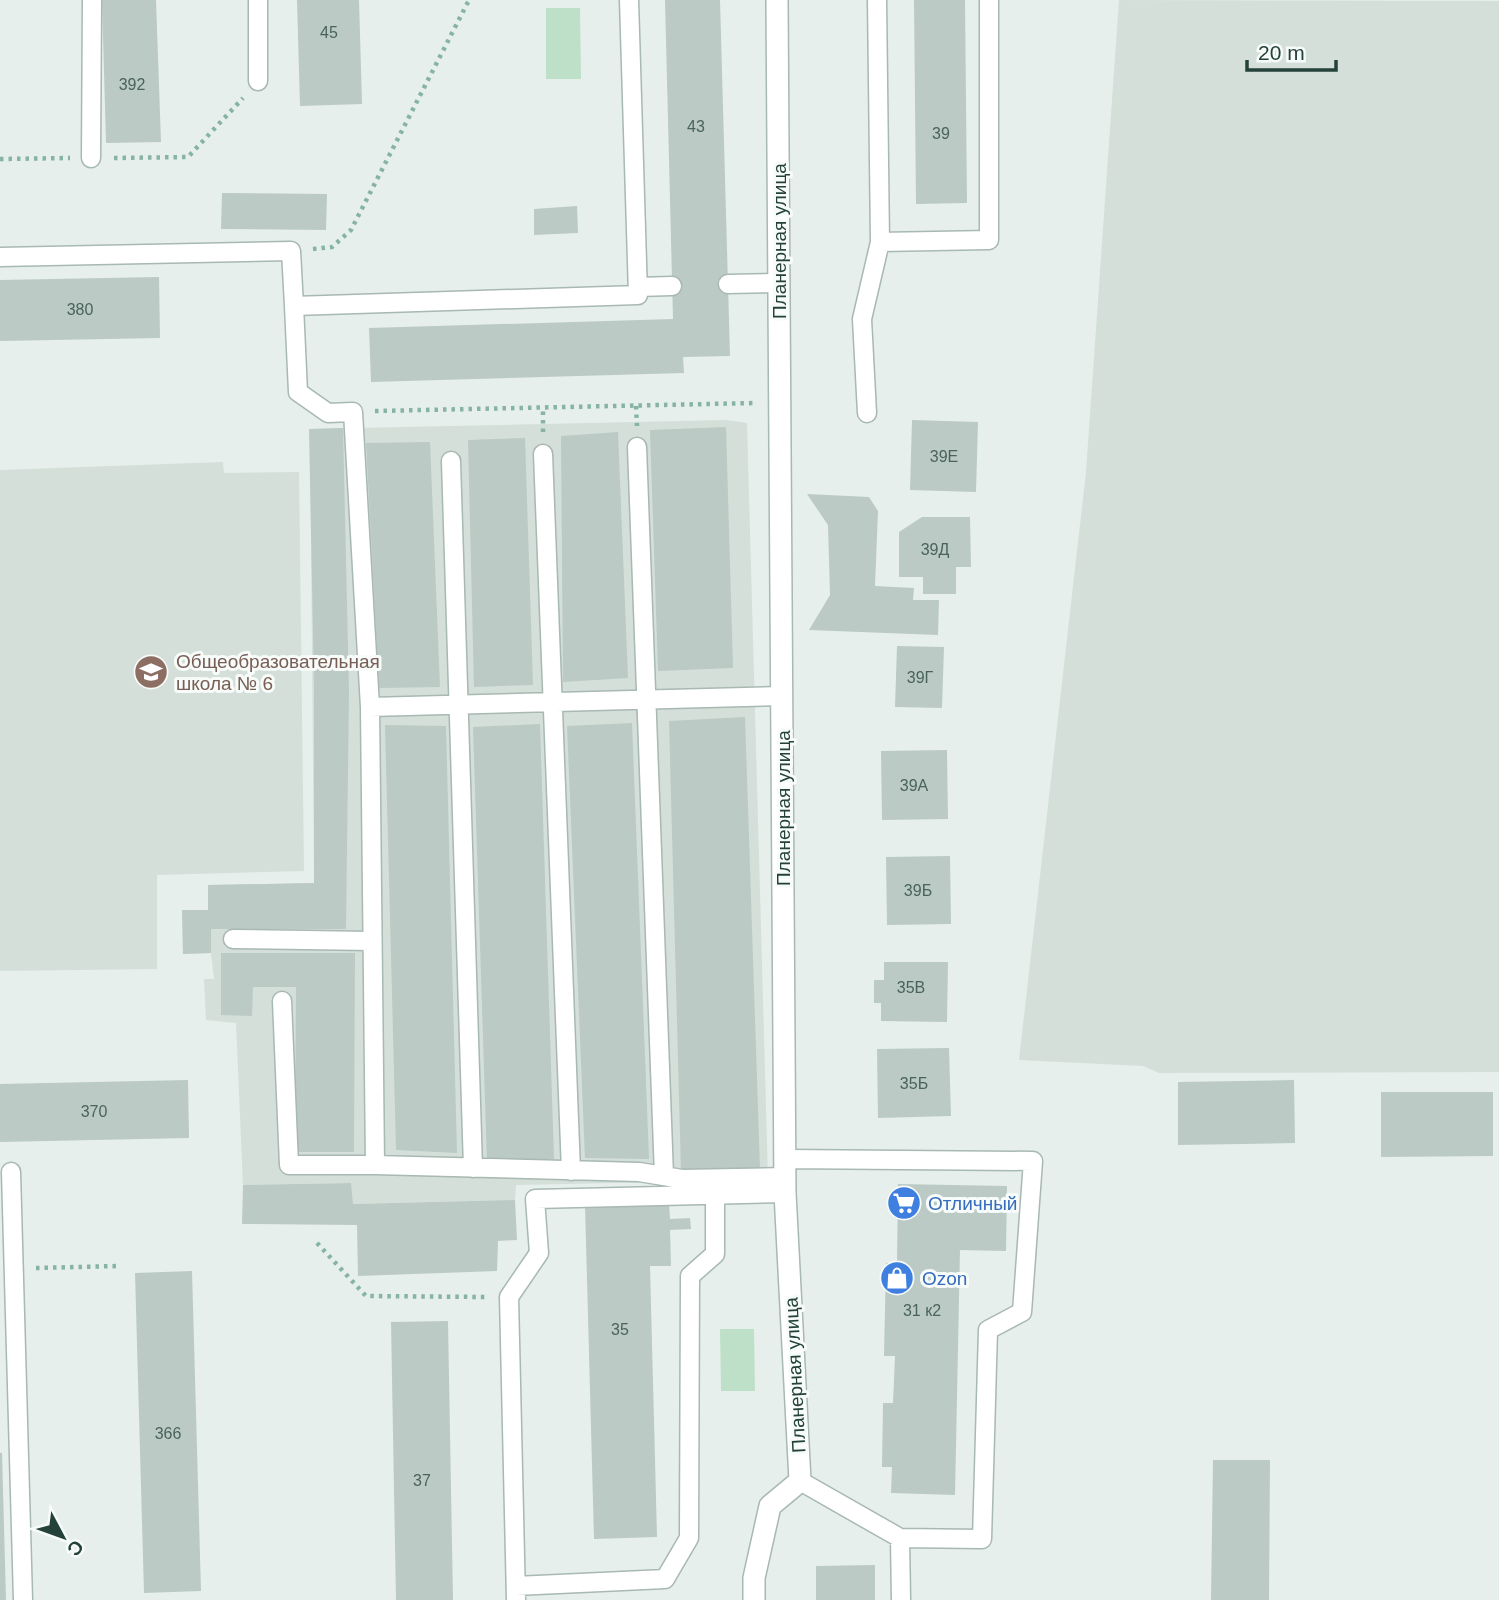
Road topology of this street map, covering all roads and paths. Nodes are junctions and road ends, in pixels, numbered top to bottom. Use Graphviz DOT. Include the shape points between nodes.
graph roads {
  1 [pos="92,0"];
  2 [pos="258,0"];
  3 [pos="469,0"];
  4 [pos="629,0"];
  5 [pos="777,0"];
  6 [pos="877,0"];
  7 [pos="989,0"];
  8 [pos="258,82"];
  9 [pos="91,158"];
  10 [pos="0,159"];
  11 [pos="880,242"];
  12 [pos="291,251"];
  13 [pos="0,257"];
  14 [pos="779,283"];
  15 [pos="728,284"];
  16 [pos="672,286"];
  17 [pos="638,287"];
  18 [pos="294,306"];
  19 [pos="780,402"];
  20 [pos="353,412"];
  21 [pos="867,413"];
  22 [pos="637,447"];
  23 [pos="543,454"];
  24 [pos="451,461"];
  25 [pos="782,696"];
  26 [pos="646,700"];
  27 [pos="551,702"];
  28 [pos="459,705"];
  29 [pos="370,707"];
  30 [pos="233,939"];
  31 [pos="372,941"];
  32 [pos="282,1001"];
  33 [pos="375,1165"];
  34 [pos="473,1168"];
  35 [pos="571,1171"];
  36 [pos="11,1172"];
  37 [pos="664,1176"];
  38 [pos="786,1176"];
  39 [pos="715,1194"];
  40 [pos="317,1243"];
  41 [pos="119,1266"];
  42 [pos="13,1268"];
  43 [pos="509,1297"];
  44 [pos="800,1481"];
  45 [pos="900,1538"];
  46 [pos="516,1593"];
  47 [pos="23,1600"];
  48 [pos="754,1600"];
  49 [pos="901,1600"];
  1 -- 9 [label="lane"];
  2 -- 8 [label="lane"];
  3 -- 12 [label="path" via="351,230 332,247"];
  4 -- 17 [label="lane"];
  5 -- 14 [label="street, Планерная улица"];
  6 -- 11 [label="lane"];
  7 -- 11 [label="lane" via="989,240"];
  8 -- 9 [label="path" via="188,157"];
  9 -- 10 [label="path"];
  11 -- 21 [label="lane" via="862,319"];
  12 -- 13 [label="lane"];
  12 -- 18 [label="lane"];
  14 -- 15 [label="lane"];
  14 -- 19 [label="street, Планерная улица"];
  16 -- 17 [label="lane"];
  17 -- 18 [label="lane" via="638,295"];
  18 -- 20 [label="lane" via="298,392 328,413"];
  19 -- 20 [label="path"];
  19 -- 25 [label="street, Планерная улица"];
  20 -- 29 [label="lane"];
  22 -- 26 [label="lane"];
  23 -- 27 [label="lane"];
  24 -- 28 [label="lane"];
  25 -- 26 [label="lane"];
  25 -- 38 [label="street, Планерная улица"];
  26 -- 27 [label="lane"];
  26 -- 37 [label="lane"];
  27 -- 28 [label="lane"];
  27 -- 35 [label="lane"];
  28 -- 29 [label="lane"];
  28 -- 34 [label="lane"];
  29 -- 31 [label="lane"];
  30 -- 31 [label="lane"];
  31 -- 33 [label="lane"];
  32 -- 33 [label="lane" via="289,1165"];
  33 -- 34 [label="lane"];
  34 -- 35 [label="lane"];
  35 -- 37 [label="lane"];
  36 -- 42 [label="lane"];
  37 -- 38 [label="lane"];
  38 -- 39 [label="lane"];
  38 -- 44 [label="street, Планерная улица"];
  38 -- 45 [label="lane" via="1033,1161 1022,1312 988,1330 982,1539"];
  39 -- 43 [label="lane" via="535,1199 539,1254"];
  39 -- 46 [label="lane" via="715,1254 690,1276 689,1538 665,1579"];
  40 -- 43 [label="path" via="366,1296"];
  41 -- 42 [label="path"];
  42 -- 47 [label="lane"];
  43 -- 46 [label="lane"];
  44 -- 45 [label="lane"];
  44 -- 48 [label="street, Планерная улица" via="770,1506 754,1578"];
  45 -- 49 [label="lane"];
}
